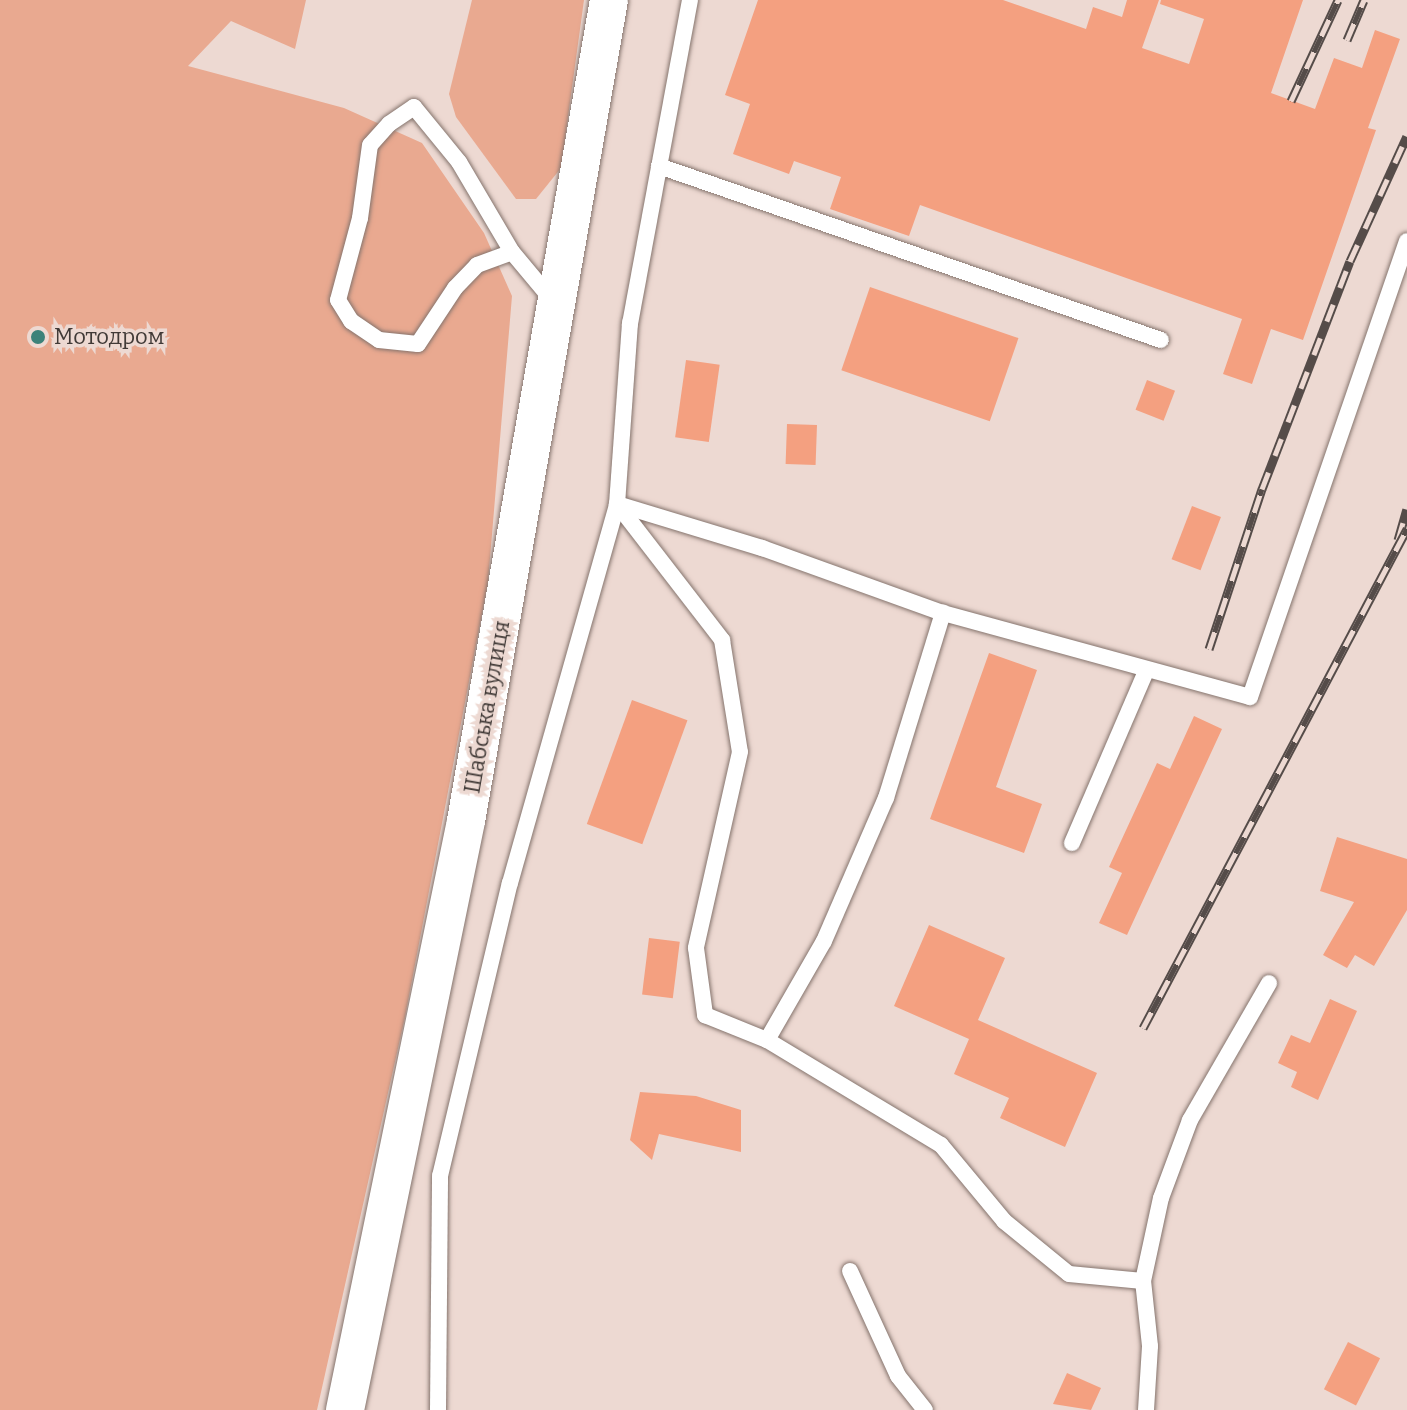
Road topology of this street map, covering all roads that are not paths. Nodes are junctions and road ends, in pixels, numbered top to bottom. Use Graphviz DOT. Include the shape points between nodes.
graph roads {
  1 [pos="609,0"];
  2 [pos="690,0"];
  3 [pos="659,166"];
  4 [pos="1407,241"];
  5 [pos="512,252"];
  6 [pos="559,308"];
  7 [pos="1161,340"];
  8 [pos="617,504"];
  9 [pos="943,613"];
  10 [pos="1147,669"];
  11 [pos="1072,843"];
  12 [pos="1269,983"];
  13 [pos="767,1040"];
  14 [pos="850,1271"];
  15 [pos="1143,1281"];
  16 [pos="345,1410"];
  17 [pos="438,1410"];
  18 [pos="925,1410"];
  19 [pos="1146,1410"];
  1 -- 6 [label="street, Шабська вулиця"];
  2 -- 3 [label="lane"];
  3 -- 7 [label="lane"];
  3 -- 8 [label="lane" via="630,323"];
  4 -- 10 [label="lane" via="1250,697"];
  5 -- 5 [label="lane" via="477,265 418,344 379,340 351,321 338,300 360,218 370,145 414,107 459,162"];
  5 -- 6 [label="lane"];
  6 -- 16 [label="street, Шабська вулиця" via="463,837"];
  8 -- 9 [label="lane" via="762,548"];
  8 -- 13 [label="lane" via="722,640 740,752 696,948 705,1015"];
  8 -- 17 [label="lane" via="510,883 440,1176"];
  9 -- 10 [label="lane"];
  9 -- 13 [label="lane" via="886,798 824,941"];
  10 -- 11 [label="lane"];
  12 -- 15 [label="lane" via="1190,1120 1161,1198"];
  13 -- 15 [label="lane" via="941,1145 1004,1221 1069,1274"];
  14 -- 18 [label="lane" via="898,1376"];
  15 -- 19 [label="lane" via="1150,1346"];
}
